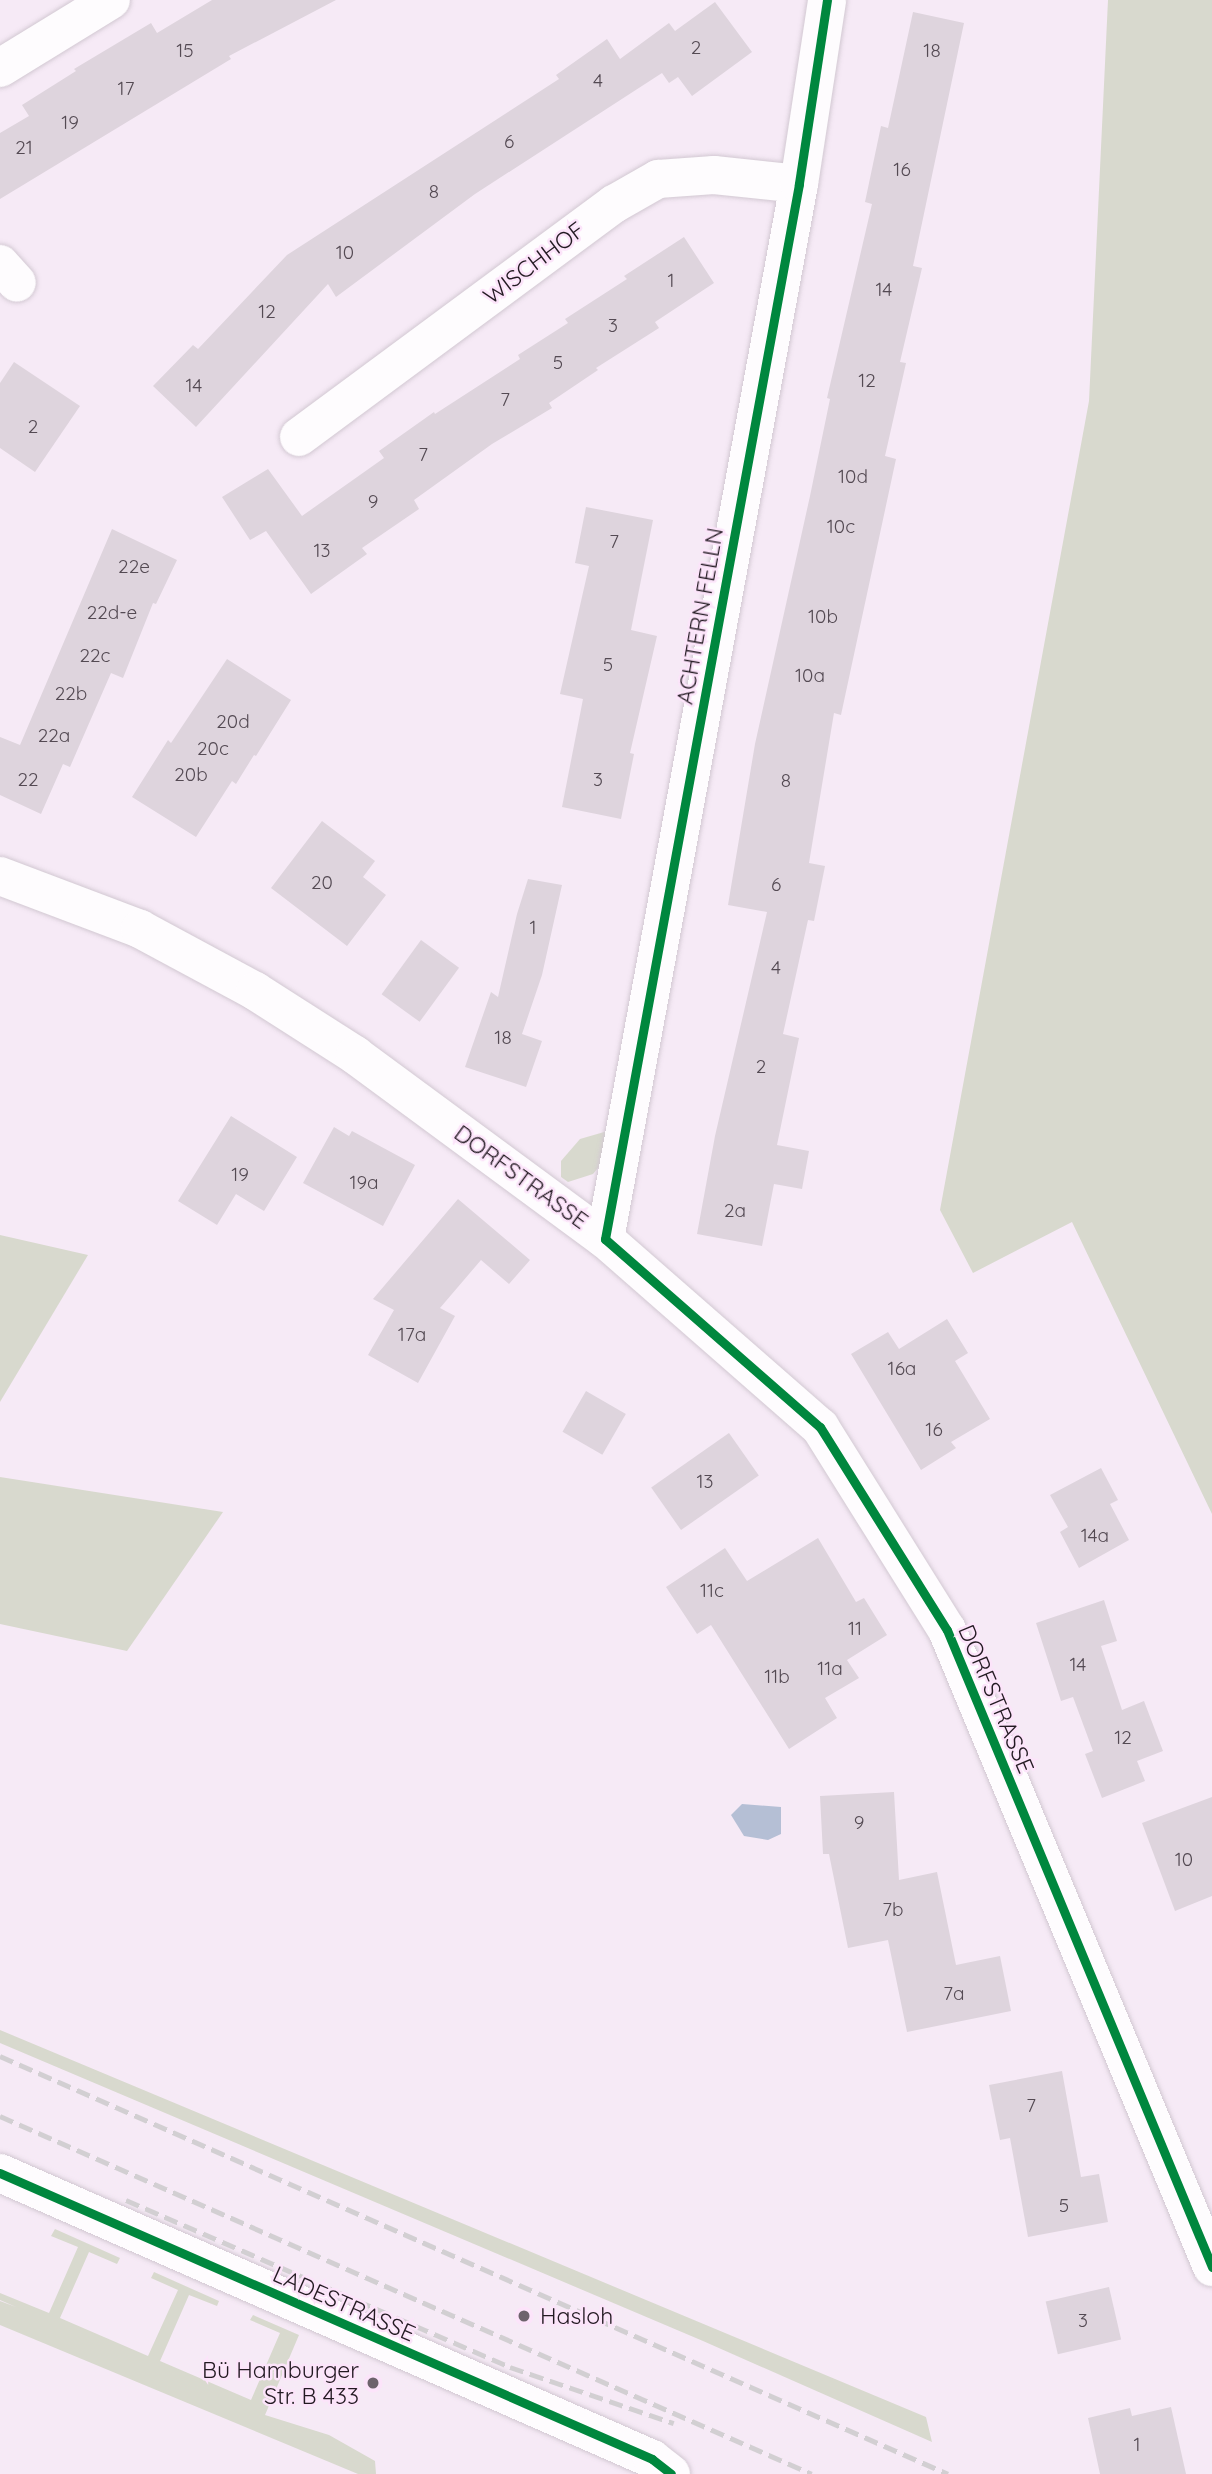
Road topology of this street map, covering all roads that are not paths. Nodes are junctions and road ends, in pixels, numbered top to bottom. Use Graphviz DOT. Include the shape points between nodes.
graph roads {
  1 [pos="111,0"];
  2 [pos="827,0"];
  3 [pos="0,68"];
  4 [pos="799,184"];
  5 [pos="299,437"];
  6 [pos="0,876"];
  7 [pos="605,1238"];
  8 [pos="0,2173"];
  9 [pos="1212,2267"];
  10 [pos="671,2474"];
  1 -- 3 [label="street"];
  2 -- 4 [label="street, ACHTERN FELLN"];
  4 -- 5 [label="street, WISCHHOF" via="714,175 657,179 614,204"];
  4 -- 7 [label="street, ACHTERN FELLN"];
  6 -- 7 [label="street, DORFSTRASSE" via="140,929 255,991 355,1055"];
  7 -- 9 [label="street, DORFSTRASSE" via="820,1427 947,1630"];
  8 -- 10 [label="street, LADESTRASSE" via="652,2459"];
}
